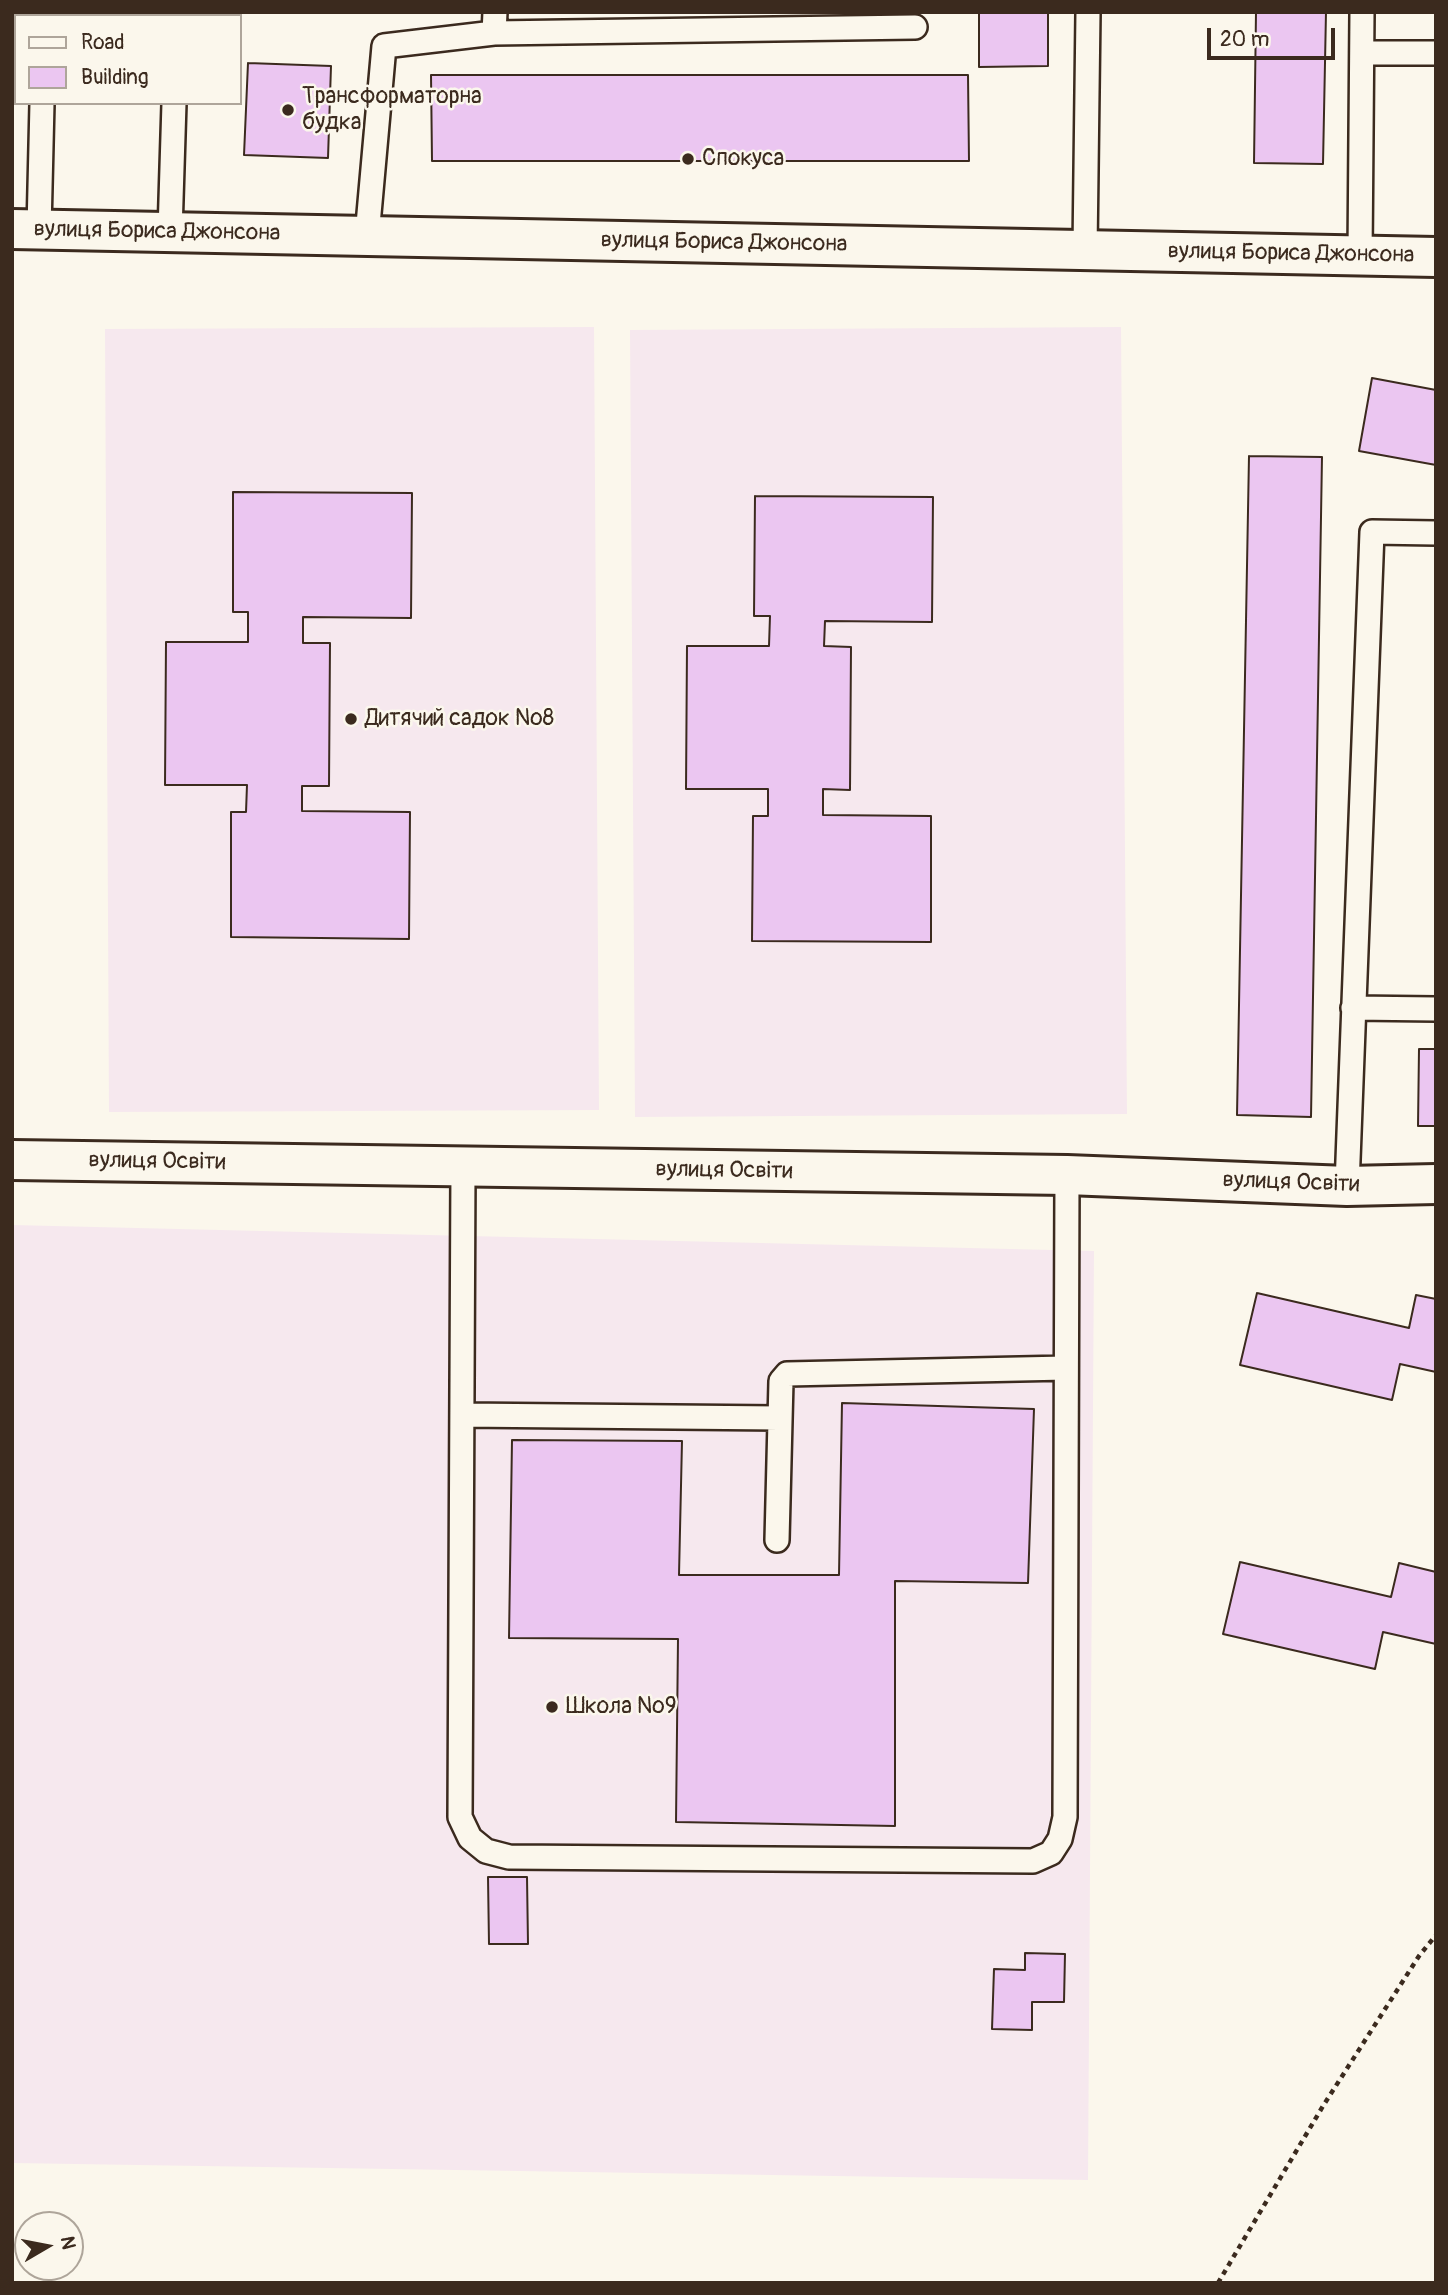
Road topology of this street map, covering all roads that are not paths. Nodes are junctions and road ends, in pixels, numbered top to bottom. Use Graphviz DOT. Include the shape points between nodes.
graph roads {
  1 [pos="1088,12"];
  2 [pos="1362,12"];
  3 [pos="494,22"];
  4 [pos="915,27"];
  5 [pos="1436,52"];
  6 [pos="1362,53"];
  7 [pos="42,105"];
  8 [pos="174,105"];
  9 [pos="26,229"];
  10 [pos="170,232"];
  11 [pos="367,236"];
  12 [pos="1085,250"];
  13 [pos="1360,256"];
  14 [pos="1436,257"];
  15 [pos="1436,533"];
  16 [pos="1353,1008"];
  17 [pos="1436,1009"];
  18 [pos="12,1160"];
  19 [pos="463,1168"];
  20 [pos="1067,1175"];
  21 [pos="1436,1184"];
  22 [pos="1346,1186"];
  23 [pos="1066,1368"];
  24 [pos="462,1415"];
  25 [pos="779,1418"];
  26 [pos="778,1541"];
  1 -- 12 [label="lane"];
  2 -- 6 [label="lane"];
  3 -- 4 [label="lane"];
  3 -- 11 [label="lane" via="384,46"];
  5 -- 6 [label="lane"];
  6 -- 13 [label="lane"];
  7 -- 9 [label="lane"];
  8 -- 10 [label="lane"];
  9 -- 10 [label="street, вулиця Бориса Джонсона"];
  10 -- 11 [label="street, вулиця Бориса Джонсона"];
  11 -- 12 [label="street, вулиця Бориса Джонсона"];
  12 -- 13 [label="street, вулиця Бориса Джонсона"];
  13 -- 14 [label="street, вулиця Бориса Джонсона"];
  15 -- 16 [label="lane" via="1372,532"];
  16 -- 17 [label="lane"];
  16 -- 22 [label="lane"];
  18 -- 19 [label="street, вулиця Освіти"];
  19 -- 20 [label="street, вулиця Освіти"];
  19 -- 24 [label="lane"];
  20 -- 22 [label="street, вулиця Освіти"];
  20 -- 23 [label="lane"];
  21 -- 22 [label="street, вулиця Освіти"];
  23 -- 24 [label="lane" via="1065,1817 1051,1853 1033,1861 509,1857 486,1851 470,1838 460,1817"];
  23 -- 25 [label="lane" via="786,1374 780,1381"];
  24 -- 25 [label="lane"];
  25 -- 26 [label="lane"];
}
